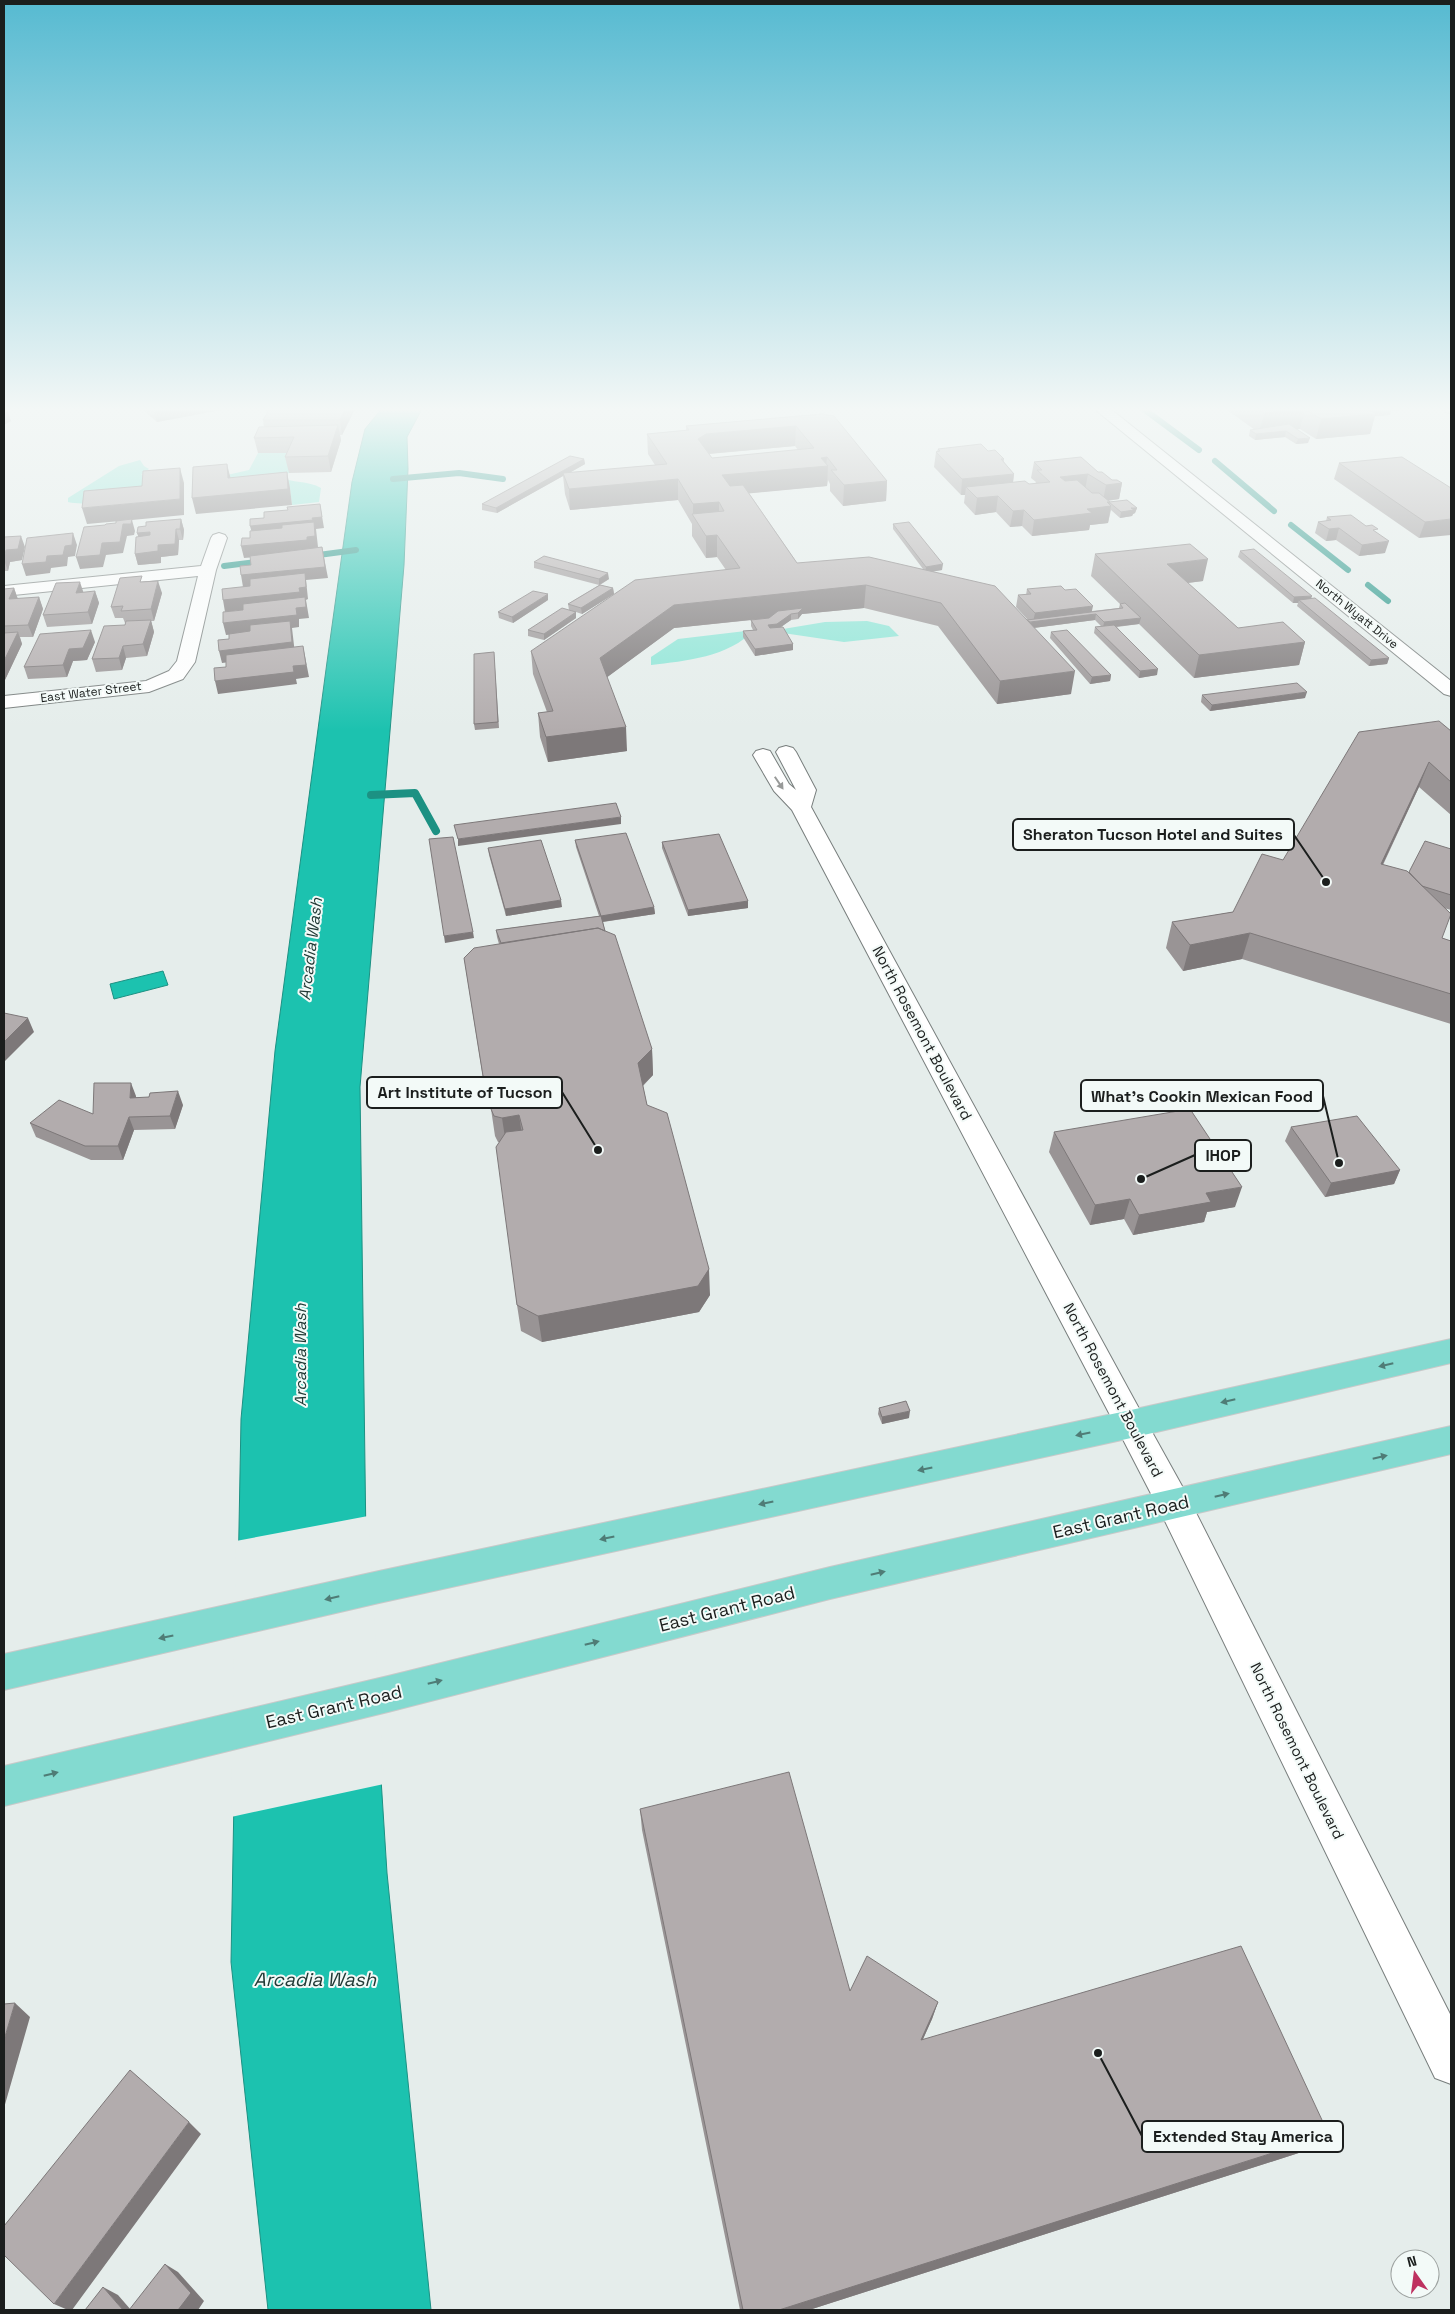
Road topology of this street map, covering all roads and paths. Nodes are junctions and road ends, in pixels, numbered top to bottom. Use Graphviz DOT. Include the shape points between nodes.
graph roads {
  1 [pos="1233,515"];
  2 [pos="219,538"];
  3 [pos="208,570"];
  4 [pos="4,591"];
  5 [pos="1451,690"];
  6 [pos="4,702"];
  7 [pos="786,752"];
  8 [pos="763,755"];
  9 [pos="801,807"];
  10 [pos="1451,1351"];
  11 [pos="1131,1424"];
  12 [pos="1451,1440"];
  13 [pos="1175,1506"];
  14 [pos="4,1672"];
  15 [pos="4,1786"];
  16 [pos="1451,2062"];
  1 -- 5 [label="street, North Wyatt Drive"];
  2 -- 3 [label="street"];
  3 -- 4 [label="street"];
  3 -- 6 [label="street, East Water Street" via="186,662 176,675 149,686"];
  7 -- 9 [label="street" via="806,790"];
  8 -- 9 [label="street, North Rosemont Boulevard, one-way" via="781,787"];
  9 -- 11 [label="street, North Rosemont Boulevard"];
  10 -- 11 [label="main road, one-way"];
  11 -- 13 [label="street, North Rosemont Boulevard"];
  11 -- 14 [label="main road, one-way"];
  13 -- 12 [label="main road, East Grant Road, one-way"];
  15 -- 13 [label="main road, East Grant Road, one-way" via="830,1584"];
  13 -- 16 [label="street, North Rosemont Boulevard"];
}
